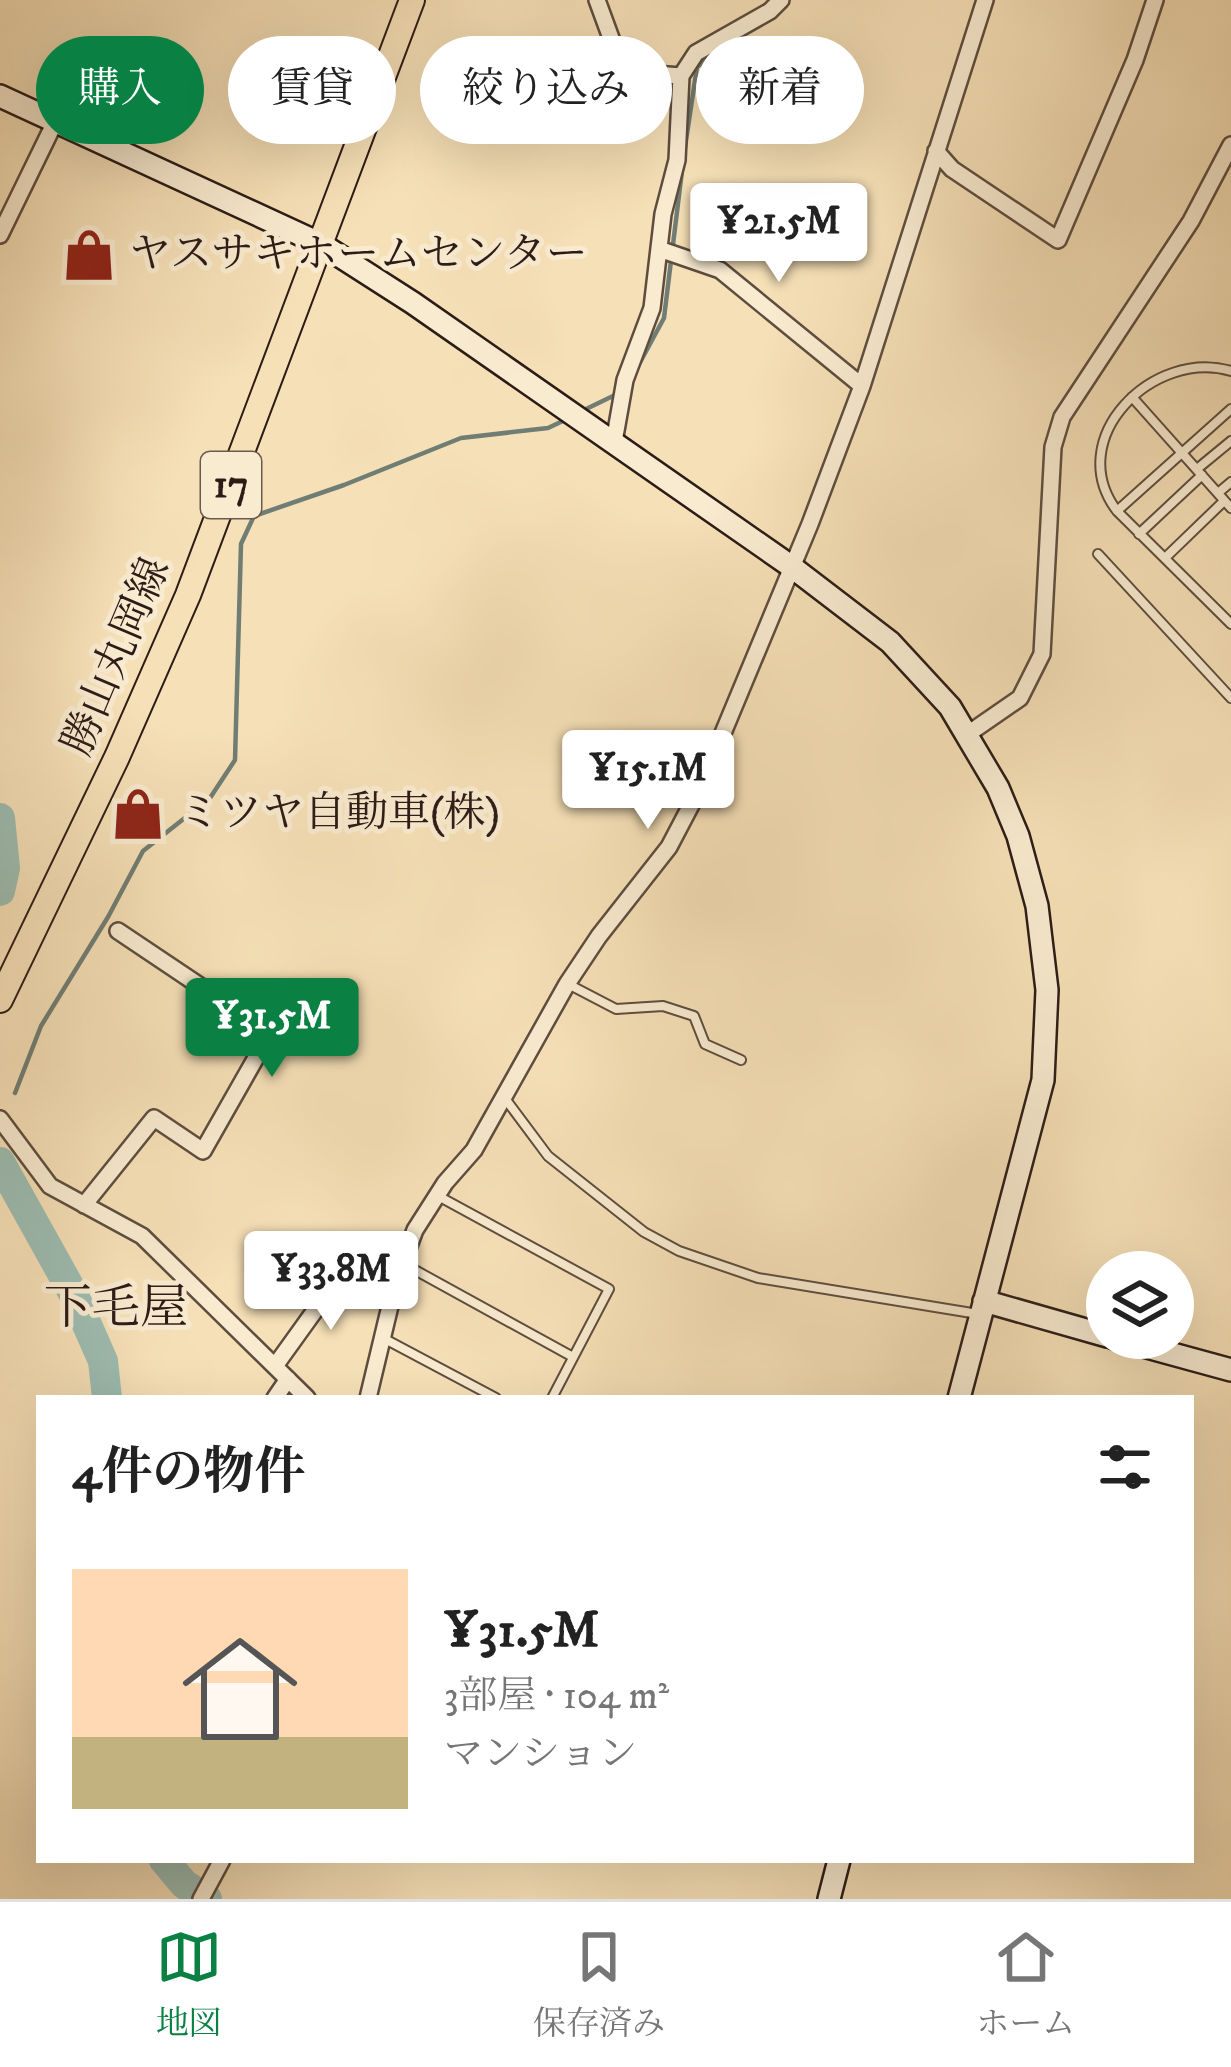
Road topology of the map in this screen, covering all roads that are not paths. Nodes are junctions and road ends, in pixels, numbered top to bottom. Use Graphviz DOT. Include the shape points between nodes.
graph roads {
  1 [pos="412,0"];
  2 [pos="597,0"];
  3 [pos="781,0"];
  4 [pos="986,0"];
  5 [pos="1155,0"];
  6 [pos="681,76"];
  7 [pos="0,96"];
  8 [pos="36,113"];
  9 [pos="44,144"];
  10 [pos="103,144"];
  11 [pos="1231,145"];
  12 [pos="936,151"];
  13 [pos="0,235"];
  14 [pos="321,244"];
  15 [pos="659,249"];
  16 [pos="1231,371"];
  17 [pos="862,386"];
  18 [pos="1132,397"];
  19 [pos="1231,409"];
  20 [pos="1231,441"];
  21 [pos="614,442"];
  22 [pos="1182,452"];
  23 [pos="1200,472"];
  24 [pos="1231,482"];
  25 [pos="1224,500"];
  26 [pos="1117,511"];
  27 [pos="1139,534"];
  28 [pos="1098,554"];
  29 [pos="1165,558"];
  30 [pos="793,567"];
  31 [pos="1231,599"];
  32 [pos="1220,609"];
  33 [pos="1231,624"];
  34 [pos="1231,698"];
  35 [pos="965,736"];
  36 [pos="118,931"];
  37 [pos="567,984"];
  38 [pos="0,1000"];
  39 [pos="740,1060"];
  40 [pos="503,1095"];
  41 [pos="0,1119"];
  42 [pos="437,1196"];
  43 [pos="84,1205"];
  44 [pos="403,1263"];
  45 [pos="344,1270"];
  46 [pos="982,1307"];
  47 [pos="1086,1331"];
  48 [pos="382,1337"];
  49 [pos="573,1357"];
  50 [pos="1187,1359"];
  51 [pos="1205,1364"];
  52 [pos="1231,1370"];
  53 [pos="282,1372"];
  54 [pos="1231,1384"];
  55 [pos="276,1395"];
  56 [pos="304,1395"];
  57 [pos="369,1395"];
  58 [pos="490,1395"];
  59 [pos="554,1395"];
  60 [pos="960,1395"];
  61 [pos="838,1863"];
  62 [pos="220,1865"];
  63 [pos="201,1899"];
  64 [pos="829,1899"];
  1 -- 14 [label="main road, 勝山丸岡線 / 17"];
  2 -- 6 [label="street" via="615,49 642,73"];
  3 -- 6 [label="street" via="696,53"];
  4 -- 12 [label="street"];
  5 -- 12 [label="street" via="1058,240"];
  6 -- 15 [label="street" via="677,160"];
  7 -- 8 [label="street"];
  9 -- 13 [label="street"];
  10 -- 14 [label="street"];
  11 -- 35 [label="street" via="1063,417 1053,447 1042,654 1021,698"];
  12 -- 17 [label="street"];
  14 -- 21 [label="street"];
  14 -- 38 [label="main road, 勝山丸岡線 / 17" via="188,595 118,757 14,954"];
  15 -- 17 [label="street" via="720,270"];
  15 -- 21 [label="street" via="652,308 625,380"];
  16 -- 18 [label="lane" via="1179,368"];
  17 -- 30 [label="street"];
  18 -- 22 [label="lane"];
  18 -- 26 [label="lane" via="1098,453 1104,495"];
  19 -- 22 [label="lane"];
  20 -- 23 [label="lane"];
  21 -- 30 [label="street"];
  22 -- 23 [label="lane"];
  22 -- 26 [label="lane"];
  23 -- 25 [label="lane"];
  23 -- 27 [label="lane"];
  24 -- 25 [label="lane"];
  25 -- 29 [label="lane"];
  26 -- 27 [label="lane"];
  27 -- 29 [label="lane"];
  28 -- 34 [label="lane"];
  29 -- 32 [label="lane"];
  30 -- 35 [label="street" via="890,642 950,707"];
  30 -- 37 [label="street" via="669,847"];
  31 -- 32 [label="lane"];
  32 -- 33 [label="lane"];
  35 -- 46 [label="street" via="1018,836 1047,990 1043,1080"];
  36 -- 43 [label="street" via="270,1033 203,1151 154,1118"];
  37 -- 39 [label="lane" via="616,1009 662,1006 694,1016 705,1044"];
  37 -- 40 [label="street"];
  40 -- 42 [label="street"];
  40 -- 46 [label="lane" via="548,1156 680,1251 758,1278"];
  41 -- 43 [label="street" via="50,1186"];
  42 -- 44 [label="street"];
  42 -- 49 [label="lane" via="609,1289"];
  43 -- 53 [label="street" via="142,1236"];
  44 -- 48 [label="street"];
  44 -- 49 [label="lane"];
  45 -- 53 [label="street"];
  46 -- 47 [label="street"];
  46 -- 60 [label="street"];
  48 -- 57 [label="street"];
  48 -- 58 [label="lane"];
  49 -- 59 [label="lane"];
  50 -- 51 [label="street"];
  51 -- 52 [label="street"];
  51 -- 54 [label="street"];
  53 -- 55 [label="street"];
  53 -- 56 [label="street"];
  61 -- 64 [label="street"];
  62 -- 63 [label="street"];
}
